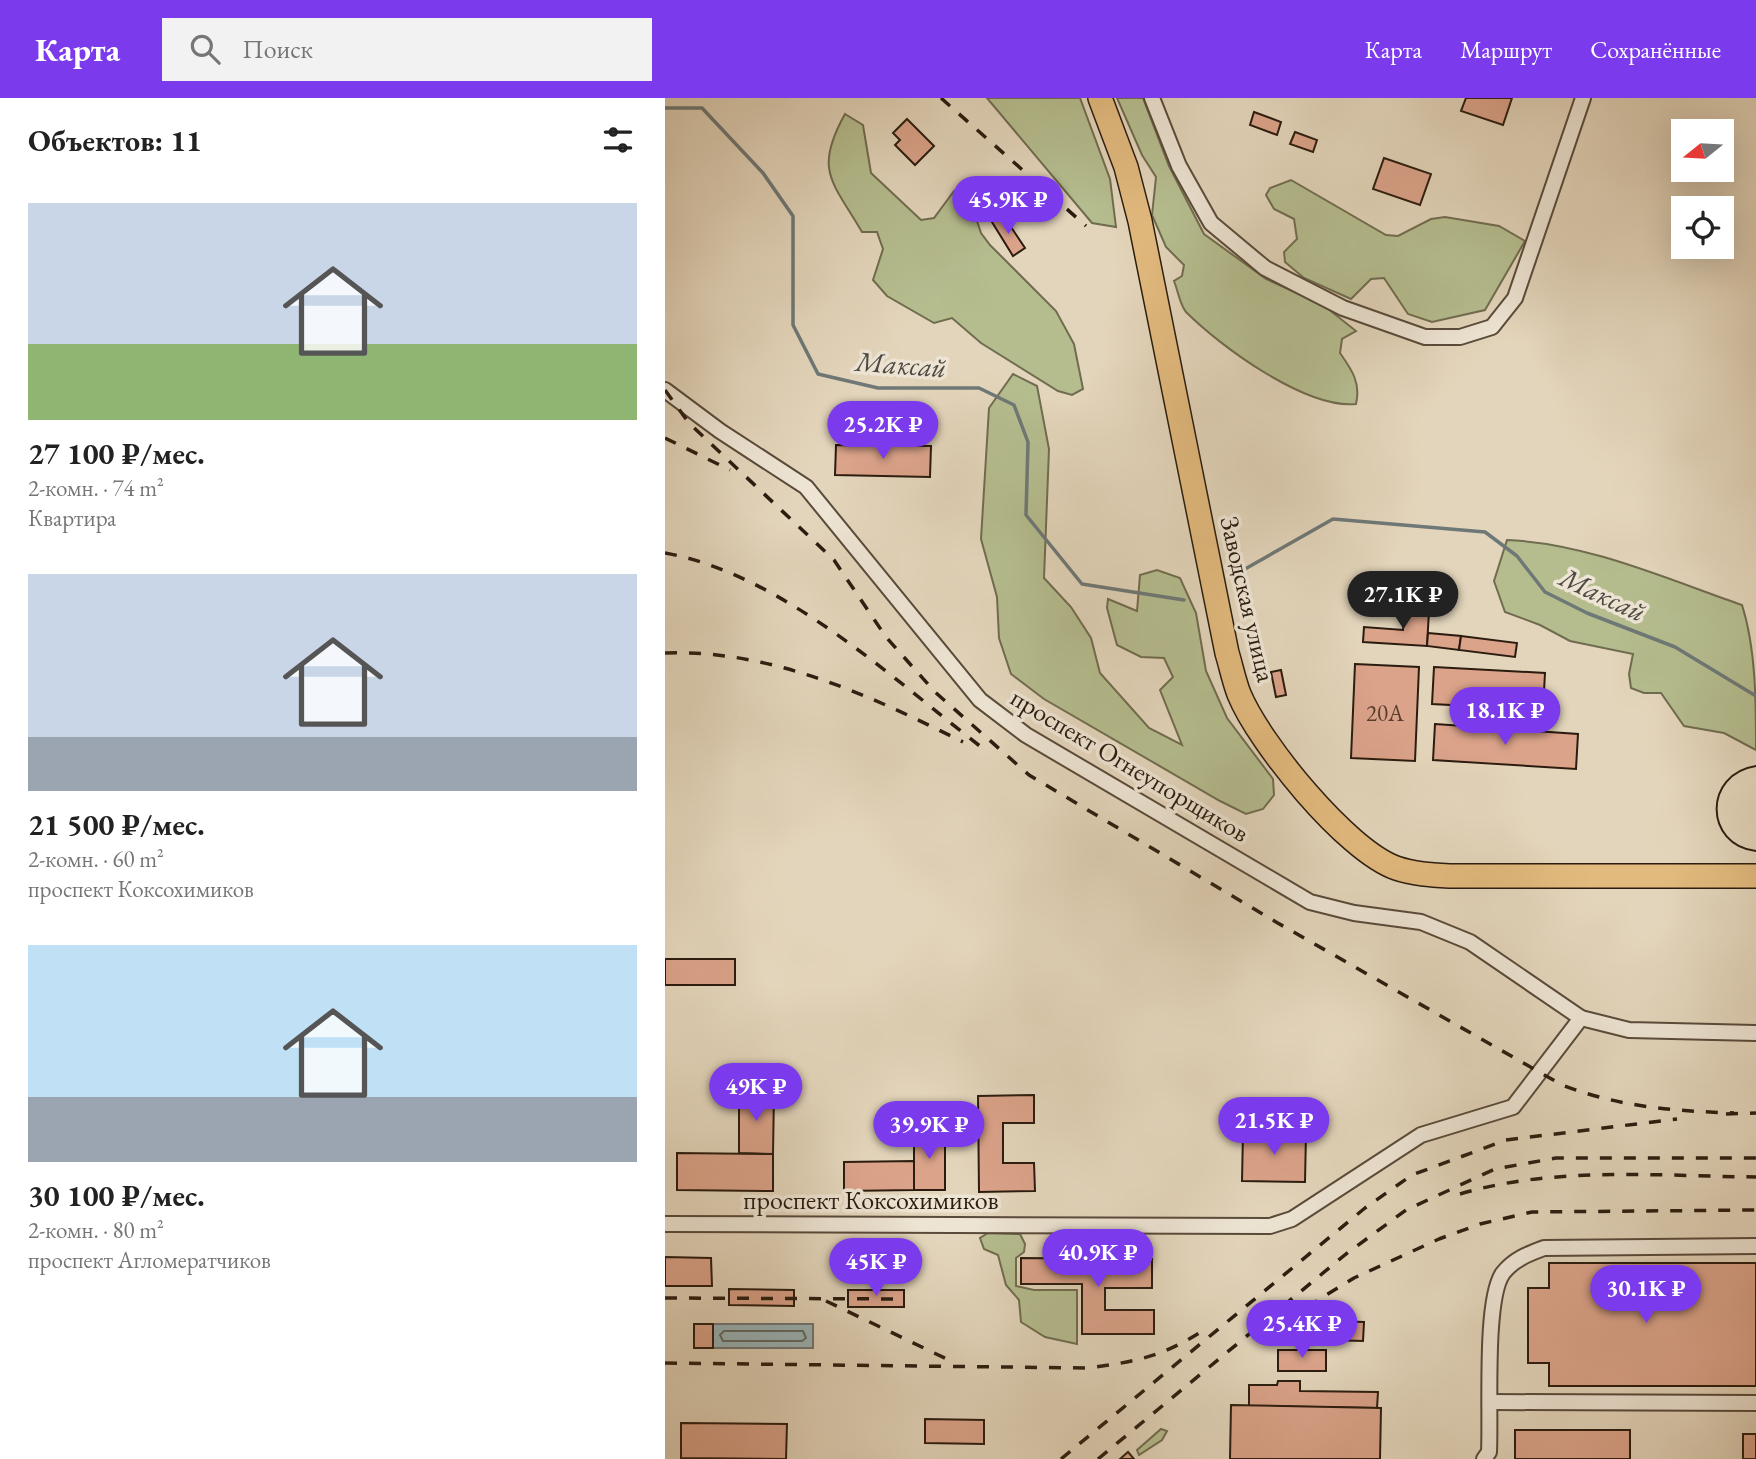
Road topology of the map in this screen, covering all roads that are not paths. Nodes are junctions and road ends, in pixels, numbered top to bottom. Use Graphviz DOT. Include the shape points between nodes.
graph roads {
  1 [pos="1100,98"];
  2 [pos="1152,98"];
  3 [pos="1583,98"];
  4 [pos="665,390"];
  5 [pos="1756,876"];
  6 [pos="1581,1018"];
  7 [pos="1756,1033"];
  8 [pos="665,1224"];
  9 [pos="1756,1246"];
  10 [pos="1491,1402"];
  11 [pos="1756,1403"];
  12 [pos="1484,1459"];
  1 -- 5 [label="main road, Заводская улица" via="1140,221 1227,653 1240,695 1263,737 1301,785 1359,844 1395,868 1450,876"];
  2 -- 3 [label="street" via="1179,166 1211,223 1265,268 1355,312 1425,337 1460,337 1492,327 1515,298"];
  4 -- 6 [label="street, проспект Огнеупорщиков" via="806,487 980,700 1027,736 1310,902 1421,922 1470,942"];
  6 -- 7 [label="street" via="1629,1030"];
  6 -- 8 [label="street, проспект Коксохимиков" via="1513,1107 1421,1135 1292,1219 1270,1226"];
  9 -- 10 [label="street" via="1545,1248 1521,1256 1502,1274 1492,1299"];
  10 -- 11 [label="street"];
  10 -- 12 [label="street" via="1489,1452"];
}
